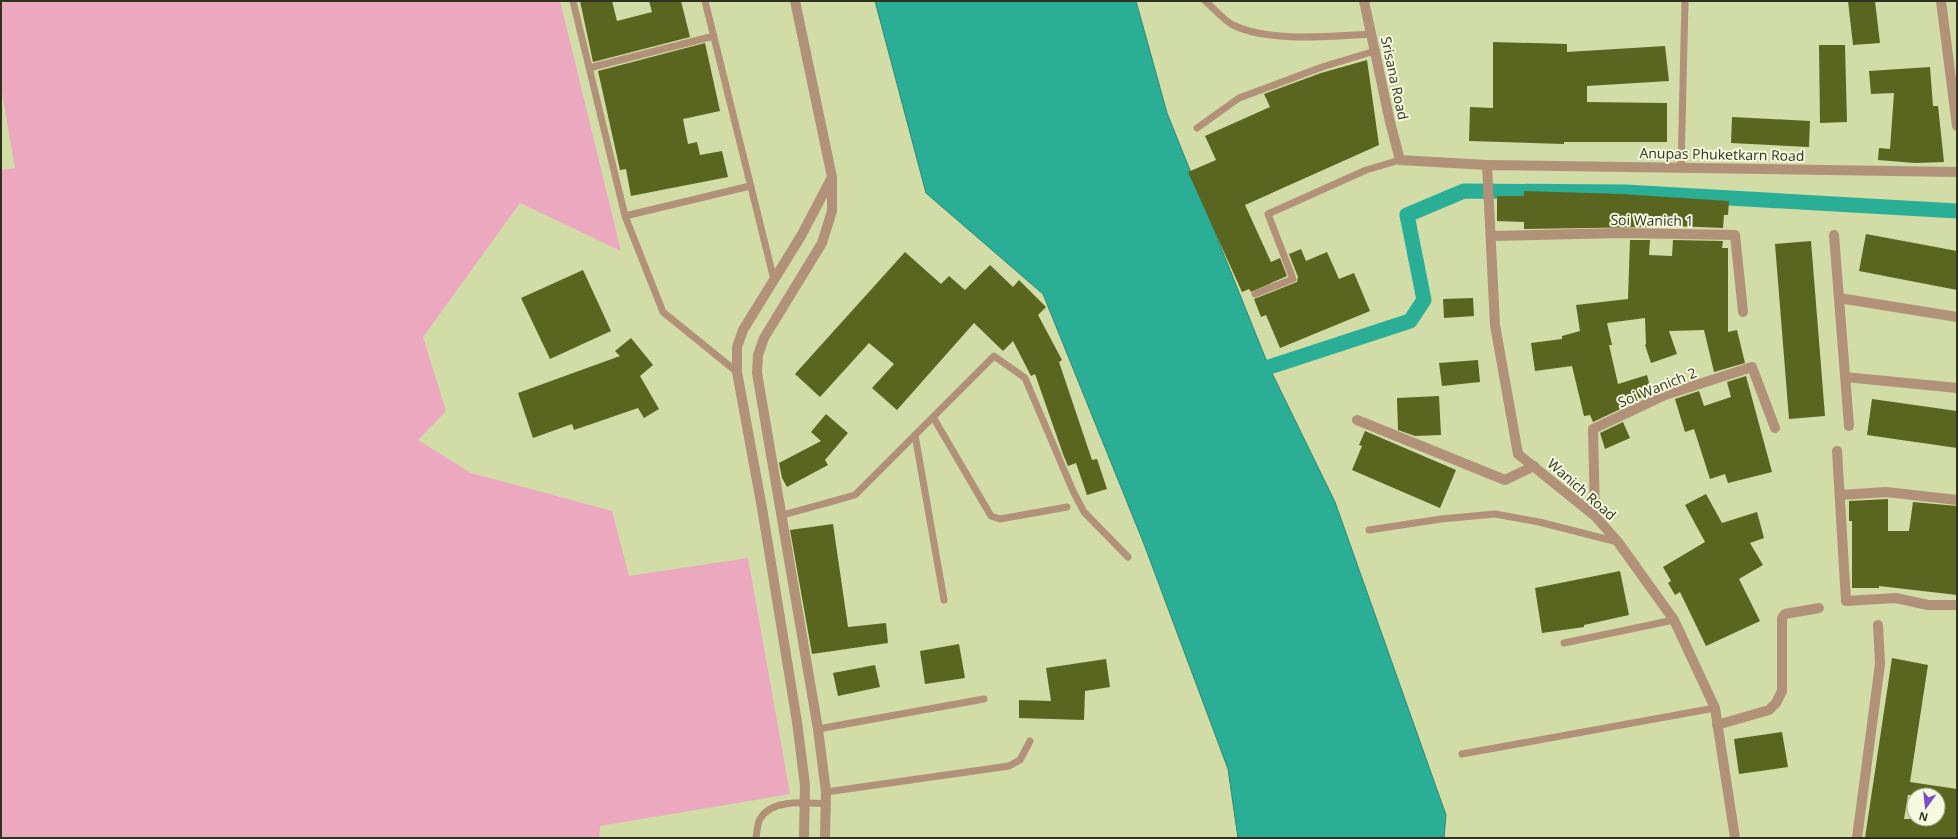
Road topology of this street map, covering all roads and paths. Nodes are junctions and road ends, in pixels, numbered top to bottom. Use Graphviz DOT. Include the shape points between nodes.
graph roads {
  1 [pos="573,1"];
  2 [pos="705,1"];
  3 [pos="795,1"];
  4 [pos="1205,1"];
  5 [pos="1364,1"];
  6 [pos="1685,1"];
  7 [pos="1941,1"];
  8 [pos="1371,34"];
  9 [pos="714,36"];
  10 [pos="1375,51"];
  11 [pos="589,68"];
  12 [pos="1957,126"];
  13 [pos="1197,128"];
  14 [pos="1400,160"];
  15 [pos="1487,165"];
  16 [pos="1682,168"];
  17 [pos="1957,172"];
  18 [pos="832,177"];
  19 [pos="750,186"];
  20 [pos="625,216"];
  21 [pos="1834,235"];
  22 [pos="1491,236"];
  23 [pos="774,280"];
  24 [pos="1255,294"];
  25 [pos="1839,298"];
  26 [pos="1743,312"];
  27 [pos="1957,317"];
  28 [pos="737,372"];
  29 [pos="1845,377"];
  30 [pos="1957,388"];
  31 [pos="933,417"];
  32 [pos="1357,420"];
  33 [pos="1849,426"];
  34 [pos="1776,428"];
  35 [pos="915,436"];
  36 [pos="1837,451"];
  37 [pos="1534,466"];
  38 [pos="1840,495"];
  39 [pos="1957,500"];
  40 [pos="1067,507"];
  41 [pos="783,515"];
  42 [pos="1595,516"];
  43 [pos="1369,530"];
  44 [pos="1618,542"];
  45 [pos="1128,557"];
  46 [pos="944,600"];
  47 [pos="1957,606"];
  48 [pos="1819,608"];
  49 [pos="1674,620"];
  50 [pos="1878,625"];
  51 [pos="1564,644"];
  52 [pos="984,699"];
  53 [pos="1715,708"];
  54 [pos="1717,725"];
  55 [pos="818,729"];
  56 [pos="1030,741"];
  57 [pos="1462,754"];
  58 [pos="826,792"];
  59 [pos="806,803"];
  60 [pos="827,804"];
  61 [pos="756,838"];
  62 [pos="804,838"];
  63 [pos="825,838"];
  64 [pos="1735,838"];
  65 [pos="1857,838"];
  1 -- 11 [label="lane"];
  2 -- 9 [label="lane"];
  3 -- 18 [label="street"];
  4 -- 8 [label="lane" via="1232,25 1259,33 1306,36"];
  5 -- 8 [label="street, Srisana Road"];
  6 -- 16 [label="lane"];
  7 -- 12 [label="street"];
  8 -- 10 [label="street, Srisana Road"];
  9 -- 11 [label="lane"];
  9 -- 19 [label="lane"];
  10 -- 13 [label="lane" via="1322,67 1239,98"];
  10 -- 14 [label="street, Srisana Road"];
  11 -- 20 [label="lane"];
  14 -- 15 [label="street, Anupas Phuketkarn Road"];
  14 -- 24 [label="lane" via="1366,170 1268,214 1293,279"];
  15 -- 16 [label="street, Anupas Phuketkarn Road"];
  15 -- 22 [label="street, Wanich Road"];
  16 -- 17 [label="street, Anupas Phuketkarn Road"];
  18 -- 23 [label="street"];
  18 -- 41 [label="street" via="832,211 822,243 764,338 758,355 757,373"];
  19 -- 20 [label="lane"];
  19 -- 23 [label="lane"];
  20 -- 28 [label="lane" via="663,312"];
  21 -- 25 [label="street"];
  22 -- 26 [label="street, Soi Wanich 1" via="1620,233 1735,235"];
  22 -- 37 [label="street, Wanich Road" via="1496,325 1518,454"];
  23 -- 28 [label="street" via="743,330 737,347"];
  25 -- 27 [label="street"];
  25 -- 29 [label="street"];
  28 -- 59 [label="street" via="798,722"];
  29 -- 30 [label="street"];
  29 -- 33 [label="street"];
  31 -- 35 [label="lane"];
  31 -- 40 [label="lane" via="991,516 1000,519"];
  31 -- 45 [label="lane" via="994,356 1025,378 1084,512"];
  32 -- 37 [label="street" via="1505,480"];
  34 -- 42 [label="street, Soi Wanich 2" via="1752,367 1665,395 1593,429"];
  35 -- 41 [label="lane" via="855,495"];
  35 -- 46 [label="lane"];
  36 -- 38 [label="street"];
  37 -- 42 [label="street, Wanich Road"];
  38 -- 39 [label="street" via="1886,492"];
  38 -- 47 [label="street" via="1846,601 1896,598 1928,605"];
  41 -- 55 [label="street"];
  42 -- 44 [label="street, Wanich Road"];
  43 -- 44 [label="lane" via="1495,514"];
  44 -- 49 [label="street, Wanich Road"];
  48 -- 54 [label="street" via="1785,614 1782,618 1782,691 1776,703 1769,710"];
  49 -- 51 [label="lane"];
  49 -- 53 [label="street, Wanich Road"];
  50 -- 65 [label="street" via="1880,664"];
  52 -- 55 [label="lane"];
  53 -- 54 [label="street, Wanich Road"];
  53 -- 57 [label="lane"];
  54 -- 64 [label="street, Wanich Road"];
  55 -- 58 [label="street"];
  56 -- 58 [label="lane" via="1020,760 1009,766"];
  58 -- 60 [label="street"];
  59 -- 60 [label="lane"];
  59 -- 61 [label="lane" via="773,807 760,820"];
  59 -- 62 [label="street"];
  60 -- 63 [label="street"];
}
